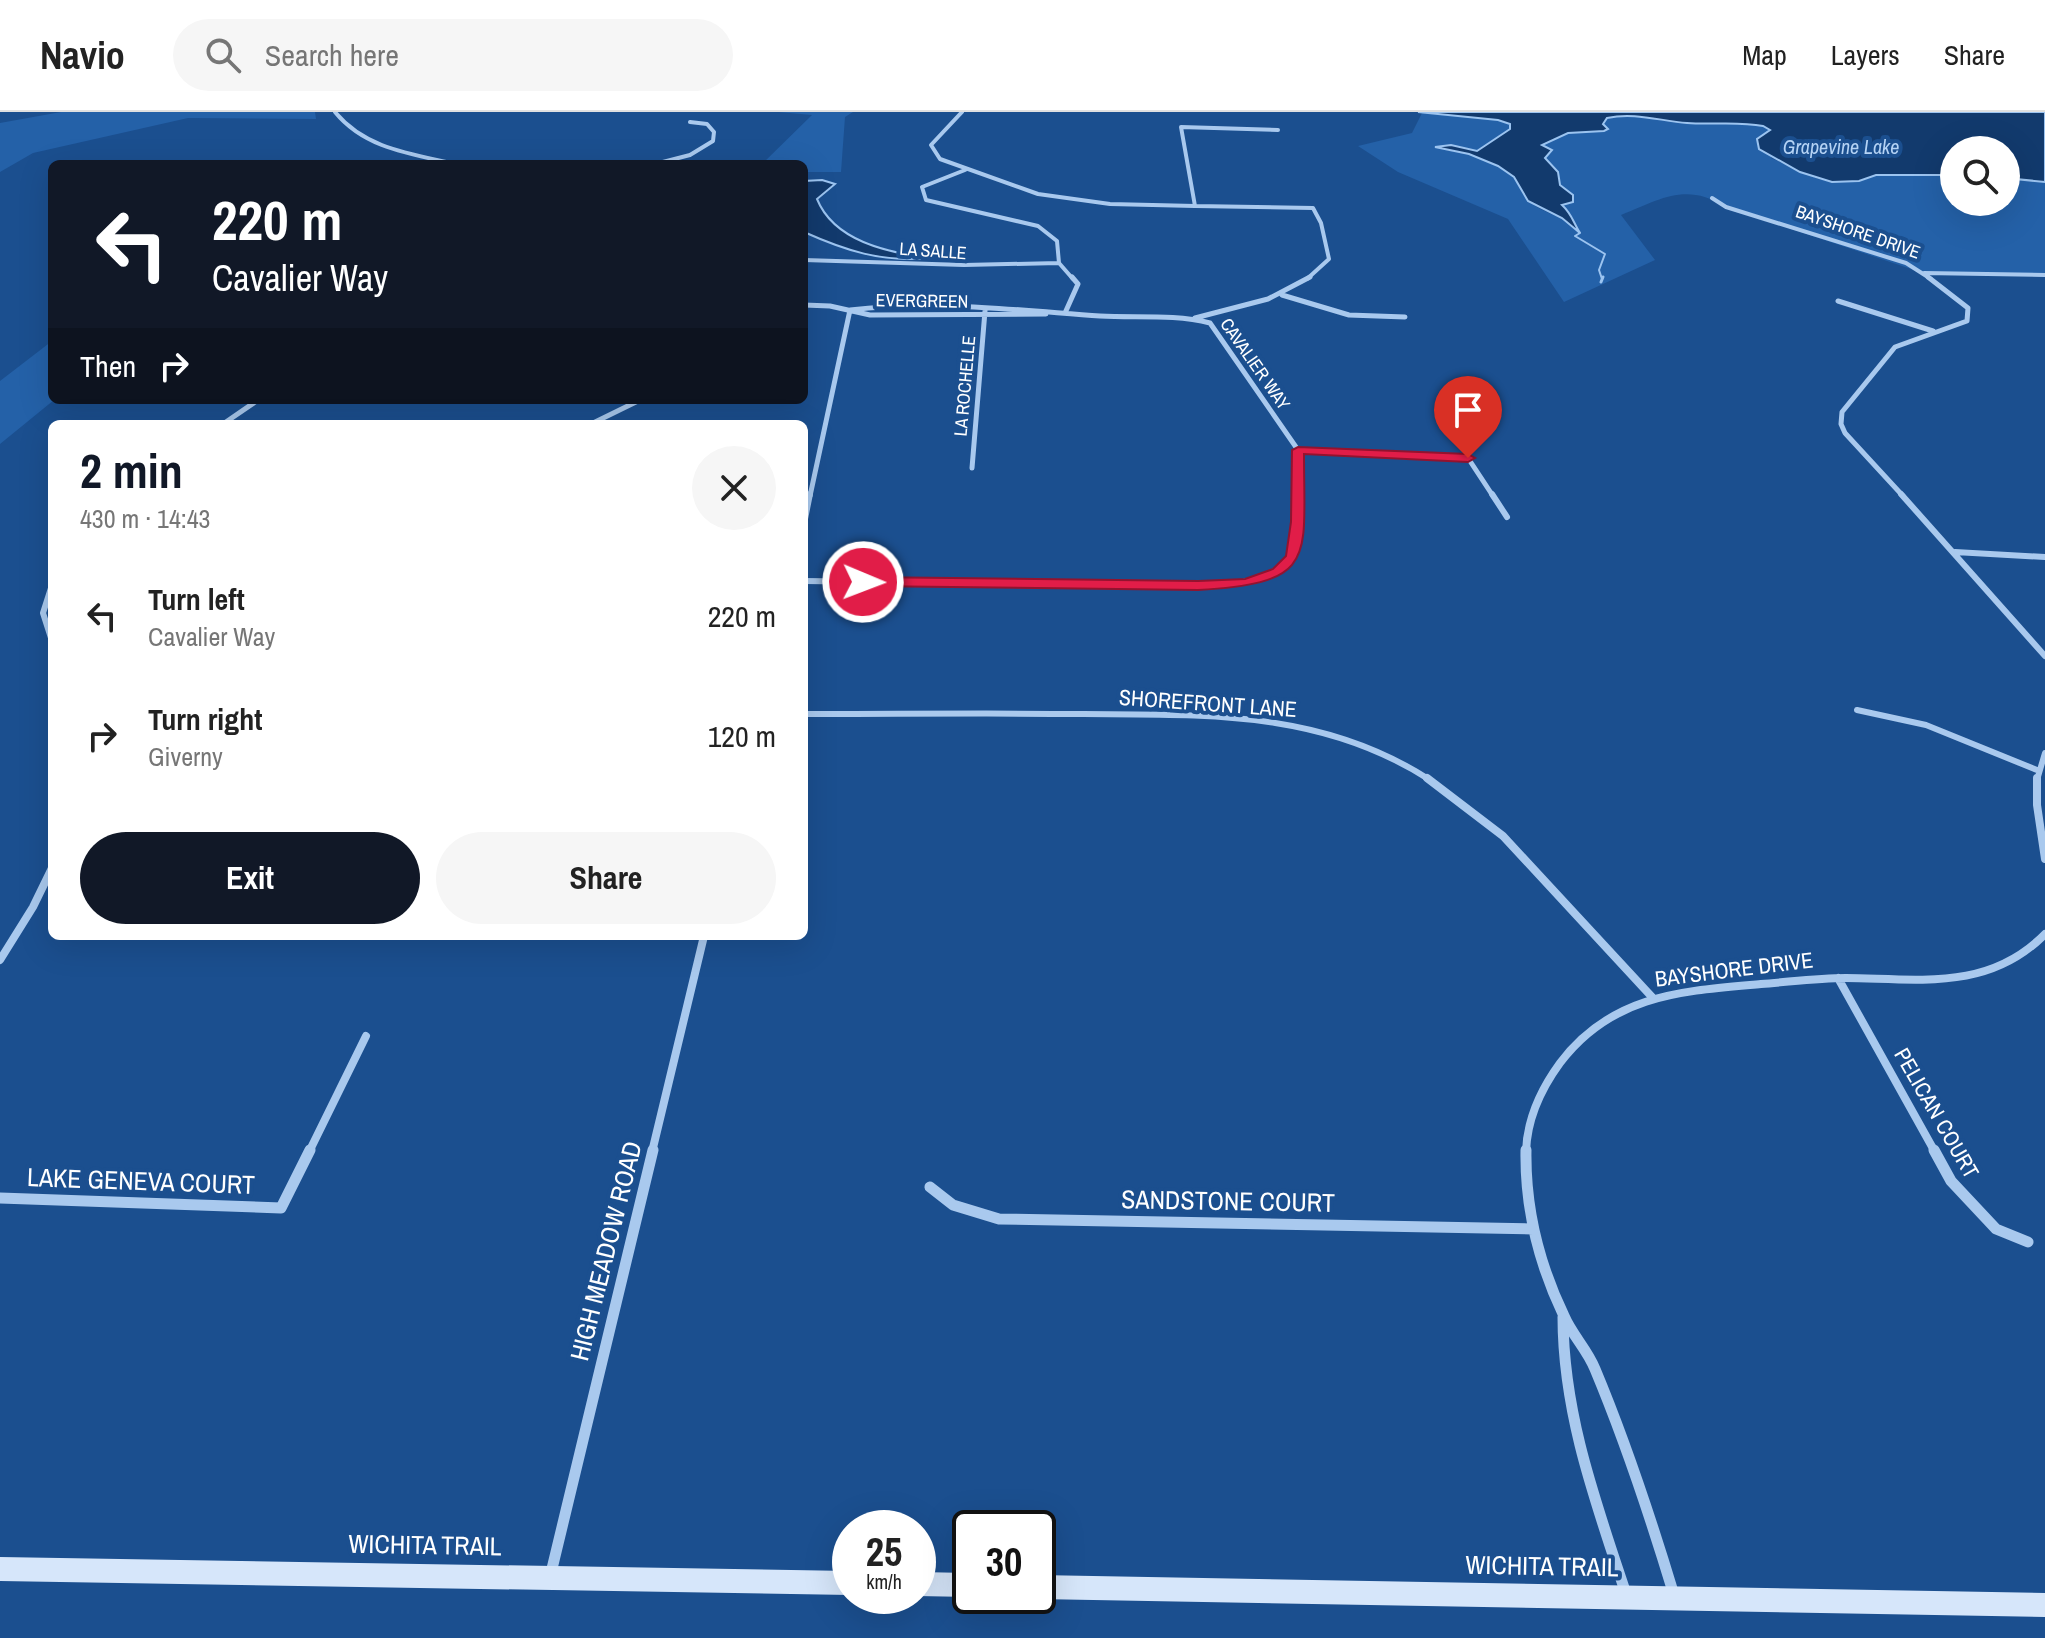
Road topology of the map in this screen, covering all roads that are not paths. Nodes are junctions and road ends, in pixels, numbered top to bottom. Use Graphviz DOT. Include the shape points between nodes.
graph roads {
  1 [pos="335,112"];
  2 [pos="962,112"];
  3 [pos="690,122"];
  4 [pos="1278,130"];
  5 [pos="442,160"];
  6 [pos="671,160"];
  7 [pos="965,170"];
  8 [pos="1712,198"];
  9 [pos="1195,206"];
  10 [pos="808,260"];
  11 [pos="1059,263"];
  12 [pos="1923,273"];
  13 [pos="2045,275"];
  14 [pos="1282,295"];
  15 [pos="1838,301"];
  16 [pos="808,305"];
  17 [pos="986,307"];
  18 [pos="850,310"];
  19 [pos="1065,313"];
  20 [pos="985,315"];
  21 [pos="1405,317"];
  22 [pos="1194,318"];
  23 [pos="1934,331"];
  24 [pos="252,404"];
  25 [pos="632,404"];
  26 [pos="229,420"];
  27 [pos="599,420"];
  28 [pos="1298,450"];
  29 [pos="972,468"];
  30 [pos="808,505"];
  31 [pos="1507,517"];
  32 [pos="1955,552"];
  33 [pos="2045,557"];
  34 [pos="808,581"];
  35 [pos="48,597"];
  36 [pos="48,629"];
  37 [pos="2045,656"];
  38 [pos="1857,710"];
  39 [pos="808,714"];
  40 [pos="2045,753"];
  41 [pos="2037,770"];
  42 [pos="2045,859"];
  43 [pos="48,876"];
  44 [pos="2045,934"];
  45 [pos="703,940"];
  46 [pos="0,960"];
  47 [pos="1838,978"];
  48 [pos="1652,997"];
  49 [pos="366,1036"];
  50 [pos="930,1187"];
  51 [pos="0,1198"];
  52 [pos="1533,1229"];
  53 [pos="2028,1242"];
  54 [pos="1563,1317"];
  55 [pos="0,1569"];
  56 [pos="550,1577"];
  57 [pos="832,1583"];
  58 [pos="1056,1587"];
  59 [pos="1627,1597"];
  60 [pos="1675,1598"];
  61 [pos="2045,1605"];
  1 -- 5 [label="street" via="347,128 367,139"];
  2 -- 7 [label="street" via="931,145 940,159"];
  3 -- 6 [label="street" via="707,124 713,141"];
  4 -- 9 [label="street" via="1181,127"];
  7 -- 9 [label="street" via="1067,200"];
  7 -- 11 [label="street" via="922,187 926,200 1038,226 1057,241"];
  8 -- 12 [label="street, BAYSHORE DRIVE"];
  9 -- 14 [label="street" via="1317,211 1329,259 1309,280"];
  10 -- 11 [label="street, LA SALLE" via="967,268"];
  11 -- 19 [label="street" via="1078,284"];
  12 -- 13 [label="street"];
  12 -- 23 [label="street, BAYSHORE DRIVE" via="1970,311 1967,321"];
  14 -- 21 [label="street" via="1349,315"];
  14 -- 22 [label="street, EVERGREEN"];
  15 -- 23 [label="street"];
  16 -- 18 [label="street"];
  17 -- 18 [label="street, EVERGREEN"];
  17 -- 19 [label="street, EVERGREEN"];
  17 -- 20 [label="street, LA ROCHELLE"];
  18 -- 20 [label="street, EVERGREEN" via="870,315"];
  18 -- 30 [label="street"];
  19 -- 20 [label="street, EVERGREEN"];
  19 -- 22 [label="street, EVERGREEN"];
  20 -- 29 [label="street, LA ROCHELLE"];
  22 -- 28 [label="street, CAVALIER WAY" via="1210,323"];
  23 -- 32 [label="street, BAYSHORE DRIVE" via="1895,347 1842,412 1841,424"];
  24 -- 26 [label="street"];
  25 -- 27 [label="street"];
  28 -- 31 [label="street" via="1468,458"];
  28 -- 34 [label="street" via="1293,557 1278,572 1247,583"];
  32 -- 33 [label="street"];
  32 -- 37 [label="street, BAYSHORE DRIVE"];
  35 -- 36 [label="street" via="43,613"];
  38 -- 41 [label="street" via="1911,719"];
  39 -- 48 [label="street, SHOREFRONT LANE" via="1205,716 1330,733 1444,788 1482,817"];
  40 -- 41 [label="street"];
  41 -- 42 [label="street" via="2037,817"];
  43 -- 46 [label="street"];
  44 -- 47 [label="street, BAYSHORE DRIVE" via="1999,969 1934,980"];
  45 -- 56 [label="street, HIGH MEADOW ROAD"];
  47 -- 48 [label="street, BAYSHORE DRIVE"];
  47 -- 53 [label="street, PELICAN COURT" via="1951,1181 1996,1229"];
  48 -- 52 [label="street, BAYSHORE DRIVE" via="1568,1052 1540,1092 1526,1134 1522,1173"];
  49 -- 51 [label="street, LAKE GENEVA COURT" via="281,1208"];
  50 -- 52 [label="street, SANDSTONE COURT" via="953,1205 999,1219"];
  52 -- 54 [label="street, BAYSHORE DRIVE"];
  54 -- 59 [label="street, BAYSHORE DRIVE" via="1561,1356 1568,1399"];
  54 -- 60 [label="street, BAYSHORE DRIVE" via="1591,1358 1631,1456"];
  55 -- 56 [label="street, WICHITA TRAIL"];
  56 -- 57 [label="street, WICHITA TRAIL"];
  58 -- 59 [label="street, WICHITA TRAIL"];
  59 -- 60 [label="street, WICHITA TRAIL"];
  60 -- 61 [label="street, WICHITA TRAIL"];
}
